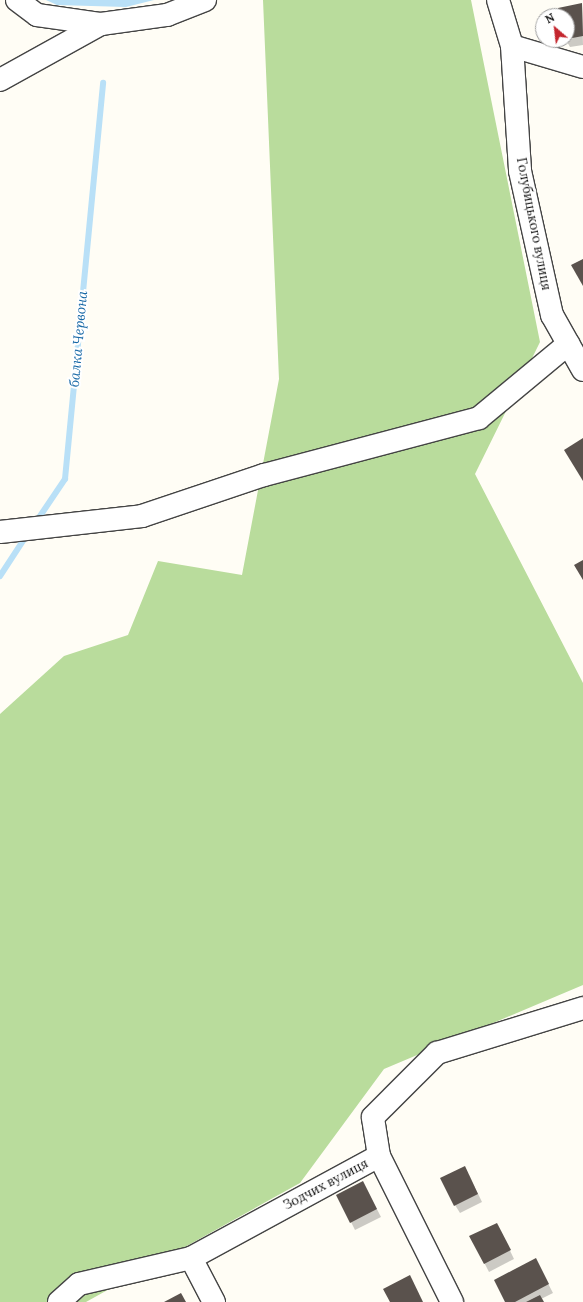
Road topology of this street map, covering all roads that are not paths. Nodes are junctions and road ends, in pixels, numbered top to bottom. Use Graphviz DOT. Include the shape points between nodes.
graph roads {
  1 [pos="17,0"];
  2 [pos="205,0"];
  3 [pos="498,0"];
  4 [pos="101,24"];
  5 [pos="512,46"];
  6 [pos="583,67"];
  7 [pos="0,80"];
  8 [pos="568,344"];
  9 [pos="583,370"];
  10 [pos="0,532"];
  11 [pos="583,1008"];
  12 [pos="379,1156"];
  13 [pos="191,1258"];
  14 [pos="59,1302"];
  15 [pos="214,1302"];
  16 [pos="452,1302"];
  1 -- 4 [label="street" via="37,15"];
  2 -- 4 [label="street" via="167,15"];
  3 -- 5 [label="street, Голубицького вулиця"];
  4 -- 7 [label="street"];
  5 -- 6 [label="street"];
  5 -- 8 [label="street, Голубицького вулиця" via="520,171 552,315"];
  8 -- 9 [label="street, Голубицького вулиця"];
  8 -- 10 [label="street" via="479,418 264,475 142,516"];
  11 -- 12 [label="street, Зодчих вулиця" via="437,1052 373,1118"];
  12 -- 13 [label="street, Зодчих вулиця"];
  12 -- 16 [label="street"];
  13 -- 14 [label="street, Зодчих вулиця" via="79,1284"];
  13 -- 15 [label="street"];
}
